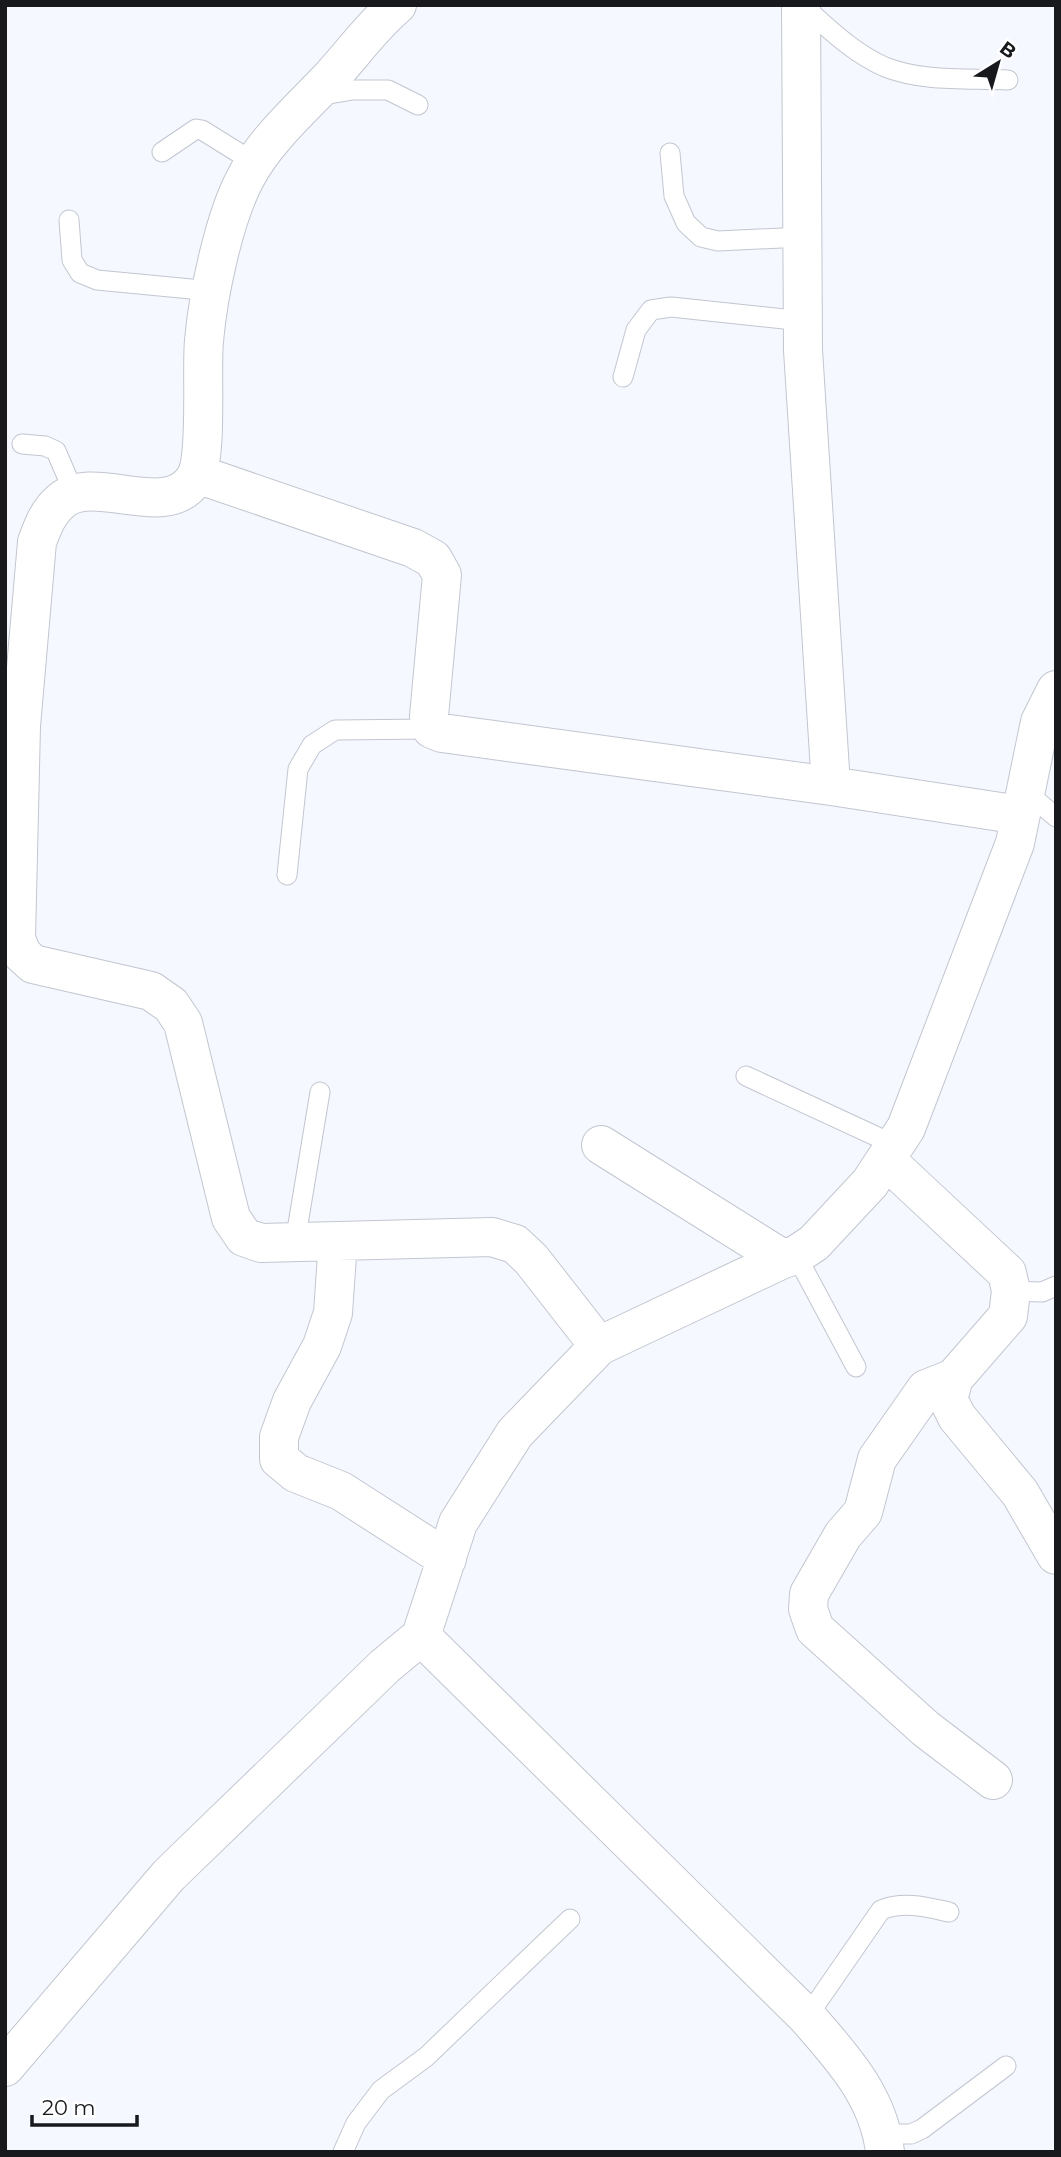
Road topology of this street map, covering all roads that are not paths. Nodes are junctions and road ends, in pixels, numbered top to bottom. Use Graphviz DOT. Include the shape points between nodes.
graph roads {
  1 [pos="397,5"];
  2 [pos="802,5"];
  3 [pos="1008,80"];
  4 [pos="313,97"];
  5 [pos="418,105"];
  6 [pos="162,152"];
  7 [pos="670,153"];
  8 [pos="255,163"];
  9 [pos="69,220"];
  10 [pos="802,237"];
  11 [pos="212,292"];
  12 [pos="803,321"];
  13 [pos="623,377"];
  14 [pos="22,444"];
  15 [pos="197,474"];
  16 [pos="75,495"];
  17 [pos="1056,690"];
  18 [pos="432,729"];
  19 [pos="831,786"];
  20 [pos="1034,808"];
  21 [pos="288,875"];
  22 [pos="746,1076"];
  23 [pos="320,1092"];
  24 [pos="601,1145"];
  25 [pos="890,1152"];
  26 [pos="338,1241"];
  27 [pos="295,1242"];
  28 [pos="790,1257"];
  29 [pos="1041,1294"];
  30 [pos="599,1346"];
  31 [pos="856,1367"];
  32 [pos="954,1378"];
  33 [pos="1056,1555"];
  34 [pos="447,1559"];
  35 [pos="421,1636"];
  36 [pos="993,1780"];
  37 [pos="949,1912"];
  38 [pos="570,1919"];
  39 [pos="807,2017"];
  40 [pos="1006,2066"];
  41 [pos="5,2067"];
  42 [pos="884,2143"];
  43 [pos="343,2152"];
  1 -- 4 [label="street"];
  2 -- 3 [label="lane" via="847,44 886,67 930,77"];
  2 -- 10 [label="street"];
  4 -- 5 [label="lane" via="388,90"];
  4 -- 8 [label="street"];
  6 -- 8 [label="lane" via="196,129"];
  7 -- 10 [label="lane" via="674,196 686,223 701,237 718,241"];
  8 -- 11 [label="street" via="231,210"];
  9 -- 11 [label="lane" via="72,260 80,273 97,280"];
  10 -- 12 [label="street"];
  11 -- 15 [label="street" via="204,342"];
  12 -- 13 [label="lane" via="671,307 651,310 636,330"];
  12 -- 19 [label="street"];
  14 -- 16 [label="lane" via="56,452"];
  15 -- 16 [label="street" via="188,489 170,498"];
  15 -- 18 [label="street" via="413,548 433,559 442,575 429,716"];
  16 -- 27 [label="street" via="62,499 46,519 37,542 21,726 16,939 33,964 151,991 171,1005 183,1023 231,1217 244,1237 261,1243"];
  17 -- 20 [label="street" via="1040,722"];
  18 -- 19 [label="street"];
  18 -- 21 [label="lane" via="335,730 312,746 298,769"];
  19 -- 20 [label="street"];
  20 -- 25 [label="street" via="1015,843 906,1128"];
  22 -- 25 [label="lane"];
  23 -- 27 [label="lane"];
  24 -- 28 [label="street"];
  25 -- 28 [label="street" via="870,1183 814,1244"];
  25 -- 29 [label="street" via="1007,1273"];
  26 -- 27 [label="street"];
  26 -- 30 [label="street" via="492,1237 515,1244"];
  26 -- 34 [label="street" via="333,1313 283,1425 279,1458 296,1474 341,1491"];
  28 -- 30 [label="street"];
  28 -- 31 [label="lane"];
  29 -- 32 [label="street" via="1008,1316"];
  30 -- 34 [label="street" via="515,1433 458,1523"];
  32 -- 33 [label="street" via="947,1399 957,1417 1020,1493"];
  32 -- 36 [label="street" via="926,1389 877,1460 863,1512 843,1535 809,1594 808,1609 815,1629 926,1729"];
  34 -- 35 [label="street"];
  35 -- 39 [label="street"];
  35 -- 41 [label="street" via="169,1875"];
  37 -- 39 [label="lane" via="920,1905 881,1910"];
  38 -- 43 [label="lane" via="426,2057 381,2090 356,2123"];
  39 -- 42 [label="street" via="848,2064 871,2102"];
  40 -- 42 [label="lane" via="922,2129"];
}
